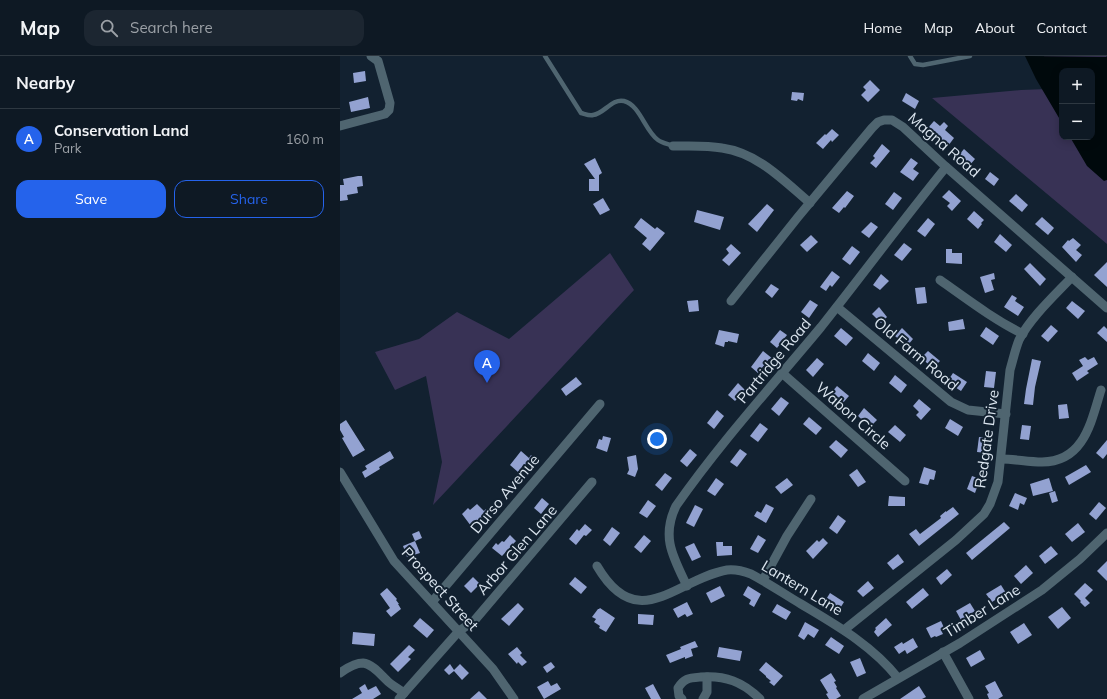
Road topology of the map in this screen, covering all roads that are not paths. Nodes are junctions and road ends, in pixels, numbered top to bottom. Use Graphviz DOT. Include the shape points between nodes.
graph roads {
  1 [pos="371,56"];
  2 [pos="545,56"];
  3 [pos="910,56"];
  4 [pos="970,56"];
  5 [pos="340,126"];
  6 [pos="673,146"];
  7 [pos="946,167"];
  8 [pos="810,203"];
  9 [pos="1072,277"];
  10 [pos="940,280"];
  11 [pos="731,301"];
  12 [pos="837,307"];
  13 [pos="1107,308"];
  14 [pos="1023,334"];
  15 [pos="782,373"];
  16 [pos="1101,390"];
  17 [pos="600,404"];
  18 [pos="1006,414"];
  19 [pos="1001,459"];
  20 [pos="340,472"];
  21 [pos="905,481"];
  22 [pos="592,482"];
  23 [pos="810,499"];
  24 [pos="1107,533"];
  25 [pos="597,566"];
  26 [pos="763,580"];
  27 [pos="687,586"];
  28 [pos="432,602"];
  29 [pos="844,630"];
  30 [pos="459,631"];
  31 [pos="943,652"];
  32 [pos="340,673"];
  33 [pos="707,676"];
  34 [pos="898,678"];
  35 [pos="402,696"];
  36 [pos="514,699"];
  37 [pos="682,699"];
  38 [pos="704,699"];
  39 [pos="760,699"];
  40 [pos="863,699"];
  41 [pos="969,699"];
  1 -- 5 [label="street" via="378,62 390,104 389,110 384,114"];
  2 -- 6 [label="lane" via="581,113 593,116 622,100 637,111 658,140"];
  3 -- 4 [label="lane" via="915,64 923,65"];
  6 -- 8 [label="street" via="716,147 737,151 768,167"];
  7 -- 8 [label="street, Magna Road" via="903,127 892,120 884,120 872,128"];
  7 -- 9 [label="street, Magna Road"];
  7 -- 12 [label="street, Partridge Road"];
  8 -- 11 [label="street, Magna Road"];
  9 -- 13 [label="street, Magna Road"];
  9 -- 14 [label="street, Redgate Drive"];
  10 -- 14 [label="street" via="994,318"];
  12 -- 15 [label="street, Partridge Road"];
  12 -- 18 [label="street, Old Farm Road" via="950,402 968,410"];
  14 -- 18 [label="street, Redgate Drive" via="1010,370"];
  15 -- 21 [label="street, Wabon Circle"];
  15 -- 27 [label="street, Partridge Road" via="681,498 672,513 668,534 669,546"];
  16 -- 19 [label="street" via="1083,439 1068,456 1042,462"];
  17 -- 28 [label="street, Durso Avenue"];
  18 -- 19 [label="street, Redgate Drive"];
  19 -- 29 [label="street, Redgate Drive" via="994,496 984,514 950,545"];
  20 -- 28 [label="street, Prospect Street" via="394,561"];
  22 -- 30 [label="street, Arbor Glen Lane" via="474,621"];
  23 -- 26 [label="street"];
  24 -- 31 [label="street, Timber Lane" via="1042,590"];
  25 -- 27 [label="street, Lantern Lane" via="611,586 632,599 659,598"];
  26 -- 27 [label="street, Lantern Lane" via="739,570 728,570"];
  26 -- 29 [label="street, Lantern Lane"];
  28 -- 30 [label="street, Prospect Street"];
  29 -- 34 [label="street, Lantern Lane" via="867,646"];
  30 -- 35 [label="street, Arbor Glen Lane"];
  30 -- 36 [label="street, Prospect Street" via="493,669"];
  31 -- 34 [label="street, Timber Lane"];
  31 -- 41 [label="street"];
  32 -- 35 [label="street" via="350,666 365,663"];
  33 -- 37 [label="street" via="682,681 678,688"];
  33 -- 38 [label="street" via="707,692"];
  33 -- 39 [label="street" via="733,680"];
  34 -- 40 [label="street, Timber Lane"];
}
